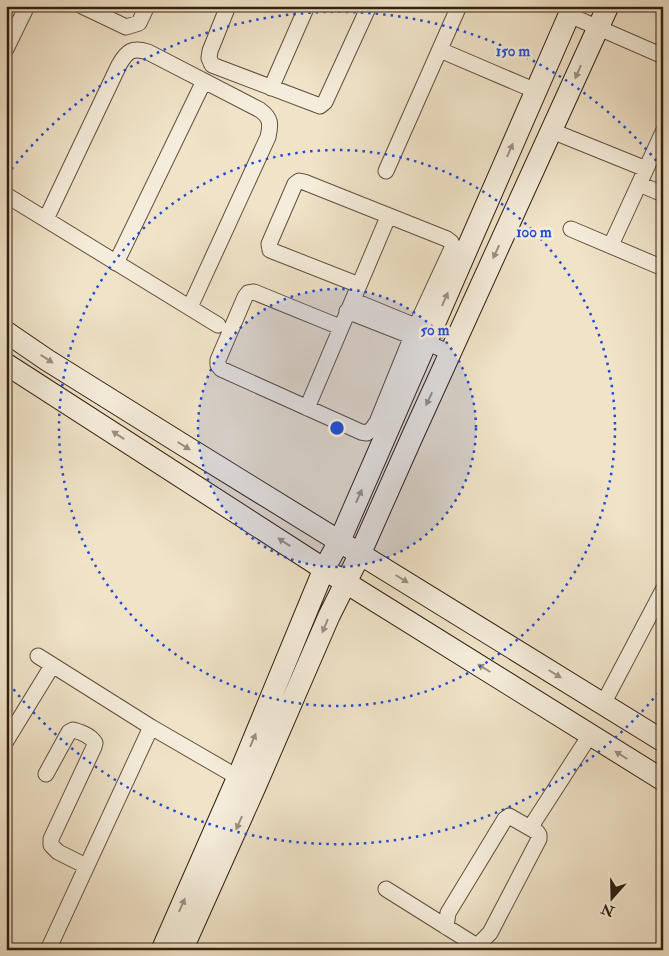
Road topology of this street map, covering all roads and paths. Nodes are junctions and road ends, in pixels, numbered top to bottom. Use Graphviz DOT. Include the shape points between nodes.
graph roads {
  1 [pos="27,6"];
  2 [pos="82,6"];
  3 [pos="147,6"];
  4 [pos="228,6"];
  5 [pos="307,6"];
  6 [pos="369,6"];
  7 [pos="459,6"];
  8 [pos="608,6"];
  9 [pos="571,10"];
  10 [pos="598,28"];
  11 [pos="6,49"];
  12 [pos="440,50"];
  13 [pos="663,56"];
  14 [pos="204,81"];
  15 [pos="271,88"];
  16 [pos="536,92"];
  17 [pos="552,131"];
  18 [pos="661,142"];
  19 [pos="646,169"];
  20 [pos="386,171"];
  21 [pos="639,184"];
  22 [pos="663,194"];
  23 [pos="6,195"];
  24 [pos="388,216"];
  25 [pos="46,219"];
  26 [pos="571,229"];
  27 [pos="611,245"];
  28 [pos="116,263"];
  29 [pos="663,268"];
  30 [pos="359,285"];
  31 [pos="362,304"];
  32 [pos="190,308"];
  33 [pos="348,311"];
  34 [pos="218,325"];
  35 [pos="340,327"];
  36 [pos="6,332"];
  37 [pos="421,334"];
  38 [pos="450,353"];
  39 [pos="6,364"];
  40 [pos="306,408"];
  41 [pos="340,540"];
  42 [pos="360,554"];
  43 [pos="324,568"];
  44 [pos="345,582"];
  45 [pos="663,590"];
  46 [pos="38,656"];
  47 [pos="52,666"];
  48 [pos="603,704"];
  49 [pos="151,727"];
  50 [pos="590,735"];
  51 [pos="6,741"];
  52 [pos="663,741"];
  53 [pos="46,774"];
  54 [pos="663,780"];
  55 [pos="247,782"];
  56 [pos="530,828"];
  57 [pos="86,866"];
  58 [pos="386,889"];
  59 [pos="446,927"];
  60 [pos="478,947"];
  61 [pos="48,950"];
  62 [pos="162,950"];
  63 [pos="182,950"];
  1 -- 11 [label="street"];
  2 -- 3 [label="street" via="126,27 139,23"];
  4 -- 15 [label="street" via="210,51 212,65"];
  5 -- 15 [label="street"];
  6 -- 15 [label="street" via="323,105 315,106"];
  7 -- 12 [label="street"];
  8 -- 10 [label="street"];
  9 -- 10 [label="street"];
  9 -- 16 [label="street"];
  10 -- 13 [label="street"];
  10 -- 17 [label="street, one-way"];
  12 -- 16 [label="street"];
  12 -- 20 [label="street"];
  14 -- 25 [label="street" via="148,52 132,50 125,55"];
  14 -- 28 [label="street"];
  14 -- 32 [label="street" via="267,115 270,129"];
  37 -- 16 [label="street, one-way"];
  17 -- 19 [label="street"];
  17 -- 38 [label="street, one-way"];
  18 -- 19 [label="street"];
  19 -- 21 [label="street"];
  21 -- 22 [label="street"];
  21 -- 27 [label="street"];
  23 -- 25 [label="street"];
  24 -- 30 [label="street"];
  24 -- 30 [label="street" via="299,181 269,244 270,250"];
  24 -- 37 [label="street" via="452,242"];
  25 -- 28 [label="street"];
  26 -- 27 [label="street"];
  27 -- 29 [label="street"];
  28 -- 32 [label="street"];
  30 -- 33 [label="street"];
  31 -- 37 [label="street"];
  32 -- 34 [label="street"];
  33 -- 35 [label="street"];
  33 -- 37 [label="street"];
  35 -- 40 [label="street"];
  35 -- 40 [label="street" via="254,292 248,293 218,360 221,369"];
  36 -- 41 [label="street, one-way"];
  37 -- 38 [label="street"];
  37 -- 40 [label="street" via="372,429 366,433"];
  41 -- 37 [label="street, one-way"];
  38 -- 42 [label="street, one-way"];
  43 -- 39 [label="street, one-way"];
  41 -- 42 [label="street"];
  41 -- 43 [label="street"];
  42 -- 44 [label="street"];
  42 -- 48 [label="street, one-way"];
  43 -- 44 [label="street"];
  55 -- 43 [label="street, one-way"];
  50 -- 44 [label="street, one-way"];
  44 -- 55 [label="street, one-way"];
  45 -- 48 [label="street"];
  46 -- 47 [label="street"];
  47 -- 49 [label="street"];
  47 -- 51 [label="street"];
  48 -- 52 [label="street"];
  49 -- 55 [label="street"];
  49 -- 57 [label="street"];
  54 -- 50 [label="street, one-way"];
  50 -- 56 [label="street"];
  53 -- 57 [label="street" via="69,732 78,731 95,743 51,845"];
  62 -- 55 [label="street, one-way"];
  55 -- 63 [label="street, one-way"];
  56 -- 59 [label="street" via="512,816 506,817 448,913"];
  56 -- 60 [label="street" via="537,832 538,840 490,933"];
  57 -- 61 [label="street"];
  58 -- 59 [label="street"];
  59 -- 60 [label="street"];
}
